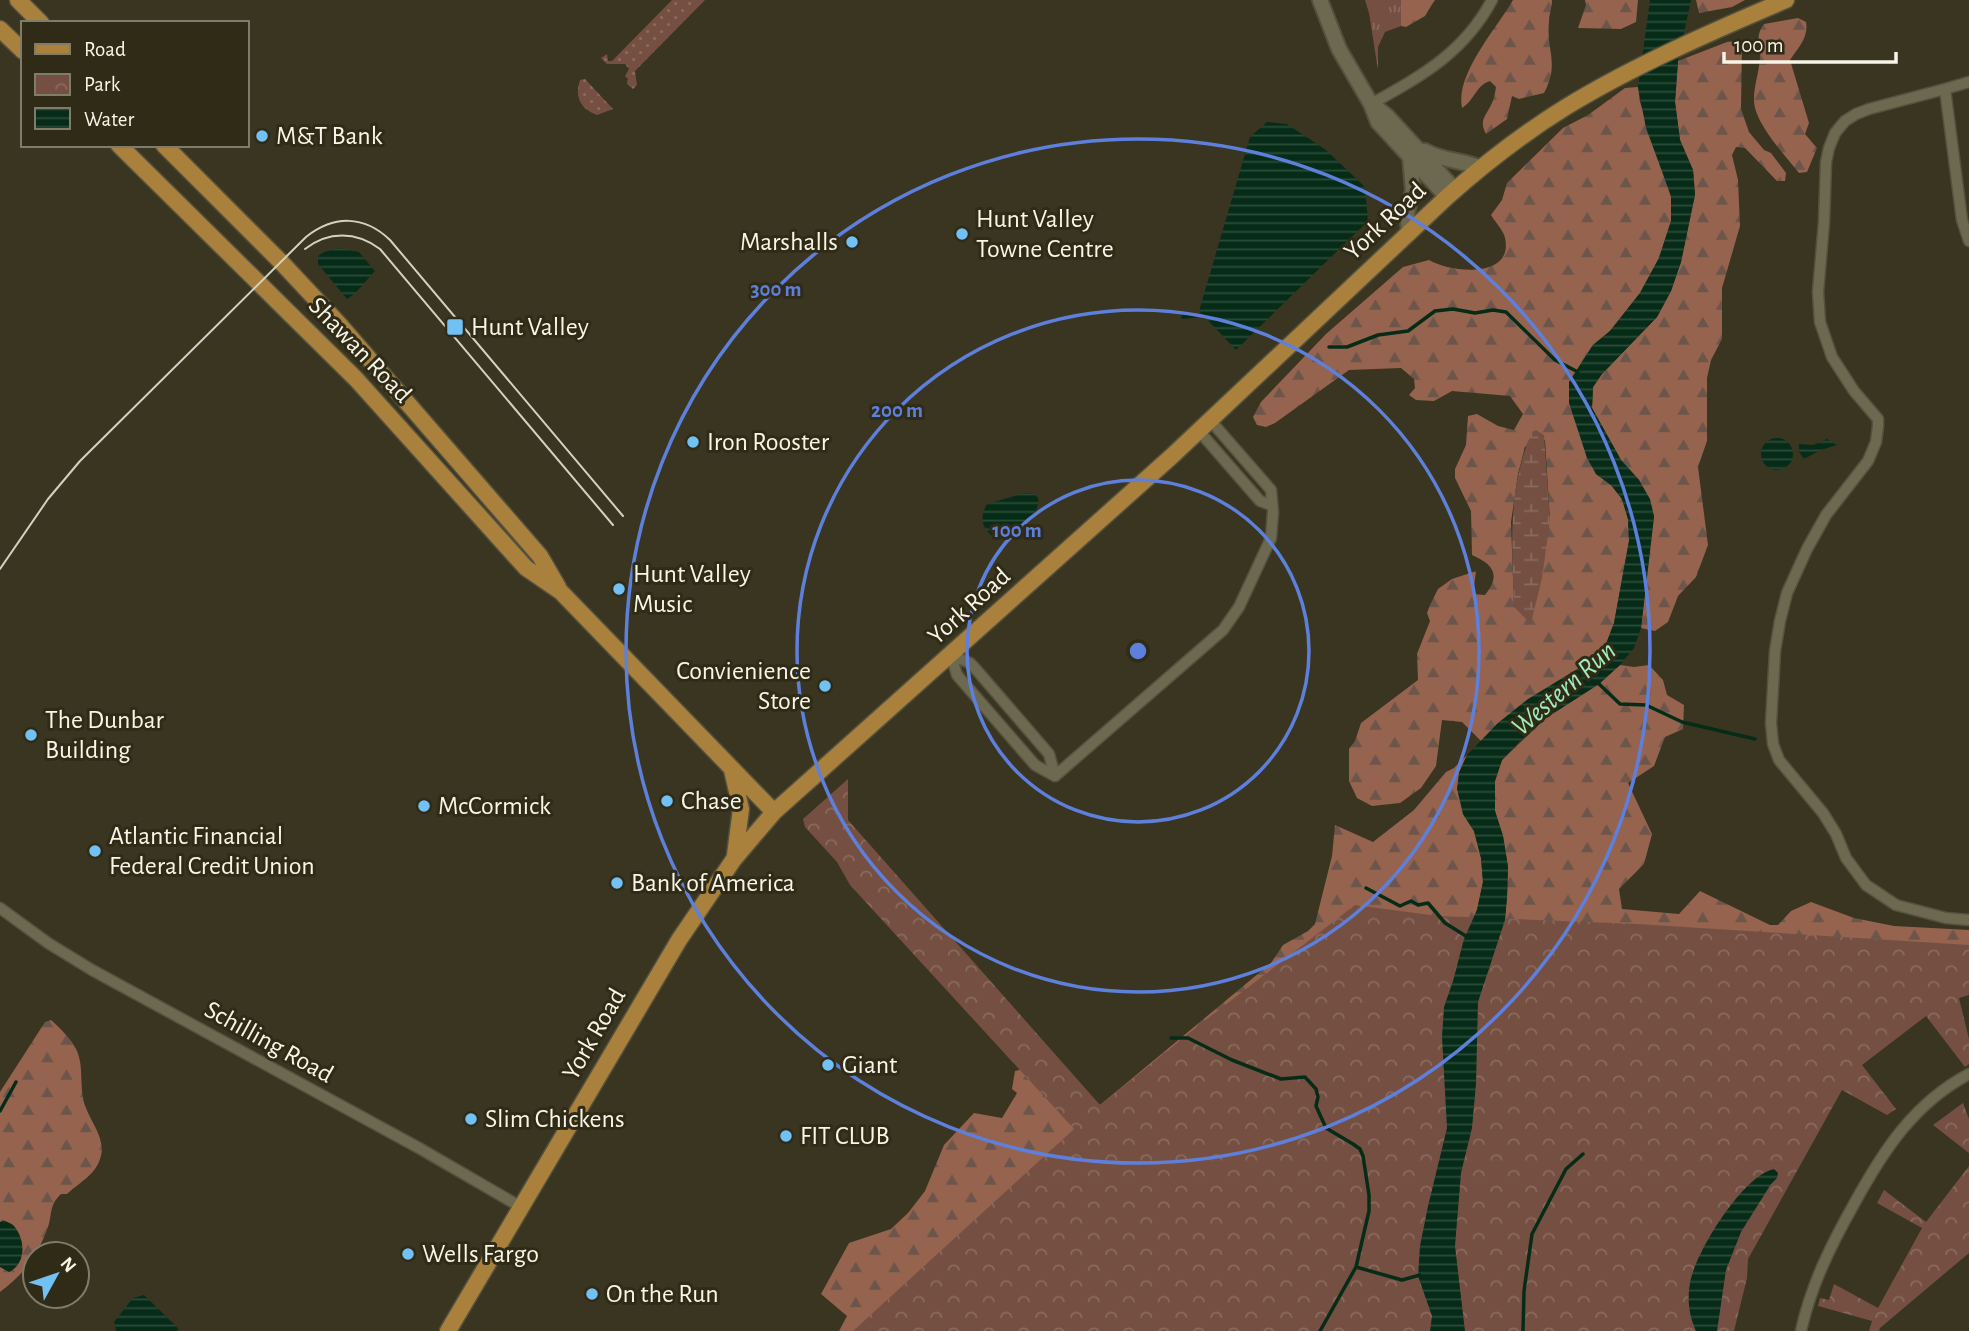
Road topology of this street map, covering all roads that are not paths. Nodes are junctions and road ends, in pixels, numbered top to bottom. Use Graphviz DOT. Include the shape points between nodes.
graph roads {
  1 [pos="18,0"];
  2 [pos="1320,0"];
  3 [pos="1492,0"];
  4 [pos="1786,0"];
  5 [pos="39,21"];
  6 [pos="0,29"];
  7 [pos="21,49"];
  8 [pos="1969,82"];
  9 [pos="1945,89"];
  10 [pos="1371,104"];
  11 [pos="121,147"];
  12 [pos="166,147"];
  13 [pos="1412,152"];
  14 [pos="1481,168"];
  15 [pos="1451,193"];
  16 [pos="1409,232"];
  17 [pos="1969,241"];
  18 [pos="411,407"];
  19 [pos="394,420"];
  20 [pos="1204,425"];
  21 [pos="1271,505"];
  22 [pos="561,592"];
  23 [pos="950,655"];
  24 [pos="731,768"];
  25 [pos="1055,776"];
  26 [pos="774,812"];
  27 [pos="734,859"];
  28 [pos="0,908"];
  29 [pos="1969,920"];
  30 [pos="1969,1074"];
  31 [pos="522,1208"];
  32 [pos="448,1331"];
  33 [pos="1801,1331"];
  1 -- 5 [label="main road"];
  2 -- 10 [label="main road" via="1339,49"];
  3 -- 10 [label="street" via="1445,59"];
  4 -- 14 [label="main road, York Road" via="1627,73 1564,108"];
  6 -- 7 [label="main road"];
  8 -- 9 [label="street"];
  9 -- 17 [label="street" via="1962,220"];
  9 -- 29 [label="street" via="1856,114 1835,133 1829,148 1818,292 1820,323 1837,366 1878,419 1878,426 1868,461 1826,516 1787,593 1775,652 1771,723 1779,760 1823,813 1866,885 1896,905"];
  10 -- 13 [label="main road" via="1387,116"];
  11 -- 19 [label="main road, Shawan Road"];
  12 -- 18 [label="main road, Shawan Road" via="281,262"];
  13 -- 14 [label="main road"];
  13 -- 15 [label="main road"];
  13 -- 16 [label="main road"];
  14 -- 15 [label="main road, York Road"];
  15 -- 16 [label="main road, York Road"];
  16 -- 20 [label="main road, York Road"];
  18 -- 19 [label="main road"];
  18 -- 22 [label="main road, Shawan Road" via="540,556"];
  19 -- 22 [label="main road, Shawan Road" via="526,568"];
  20 -- 21 [label="street" via="1259,501"];
  20 -- 21 [label="street" via="1271,490"];
  20 -- 23 [label="main road, York Road"];
  21 -- 25 [label="street" via="1271,538 1229,624"];
  22 -- 24 [label="main road, Shawan Road"];
  23 -- 25 [label="street" via="957,675 1035,765"];
  23 -- 25 [label="street" via="970,663 982,676 1049,754"];
  23 -- 26 [label="main road, York Road"];
  24 -- 26 [label="main road, Shawan Road"];
  24 -- 27 [label="main road" via="741,809"];
  26 -- 27 [label="main road, York Road"];
  27 -- 31 [label="main road, York Road" via="653,981"];
  28 -- 31 [label="street, Schilling Road" via="92,970"];
  30 -- 33 [label="street" via="1913,1115 1882,1155 1819,1271"];
  31 -- 32 [label="main road, York Road"];
}
